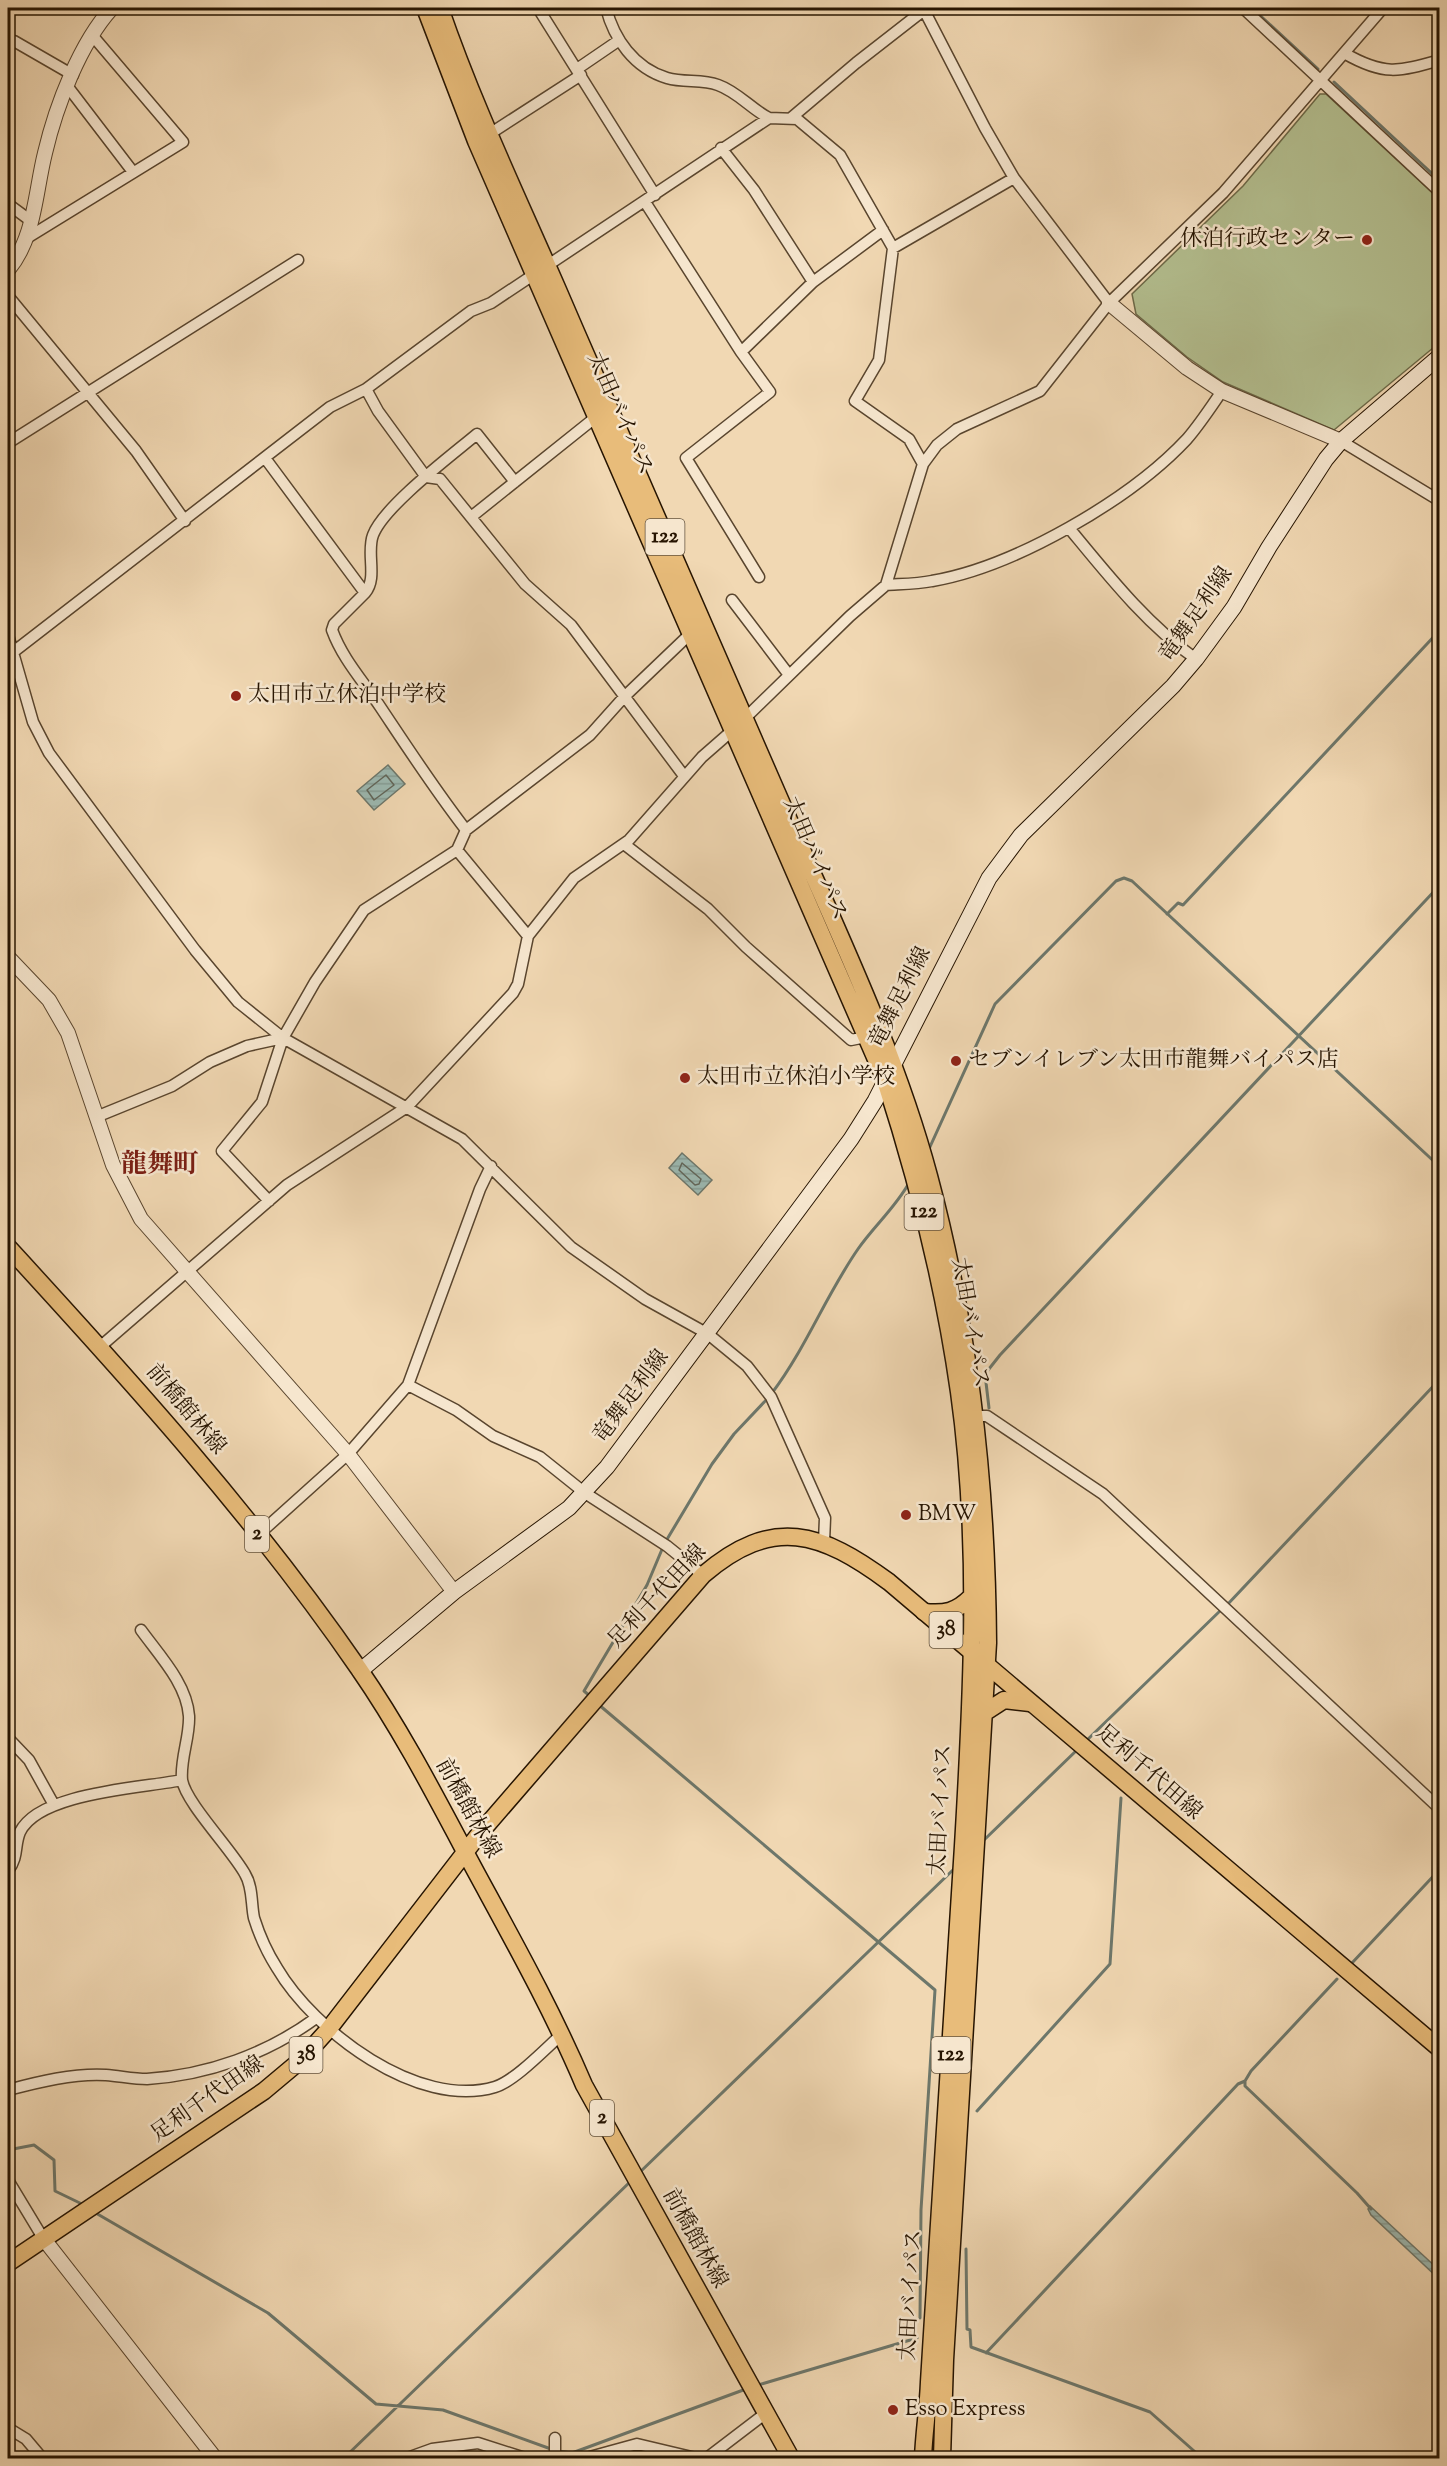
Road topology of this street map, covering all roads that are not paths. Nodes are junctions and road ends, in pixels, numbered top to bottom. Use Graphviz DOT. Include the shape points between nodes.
graph roads {
  1 [pos="112,8"];
  2 [pos="425,8"];
  3 [pos="440,8"];
  4 [pos="538,8"];
  5 [pos="606,8"];
  6 [pos="1243,8"];
  7 [pos="1383,8"];
  8 [pos="924,9"];
  9 [pos="92,35"];
  10 [pos="14,41"];
  11 [pos="618,41"];
  12 [pos="1344,53"];
  13 [pos="1440,60"];
  14 [pos="579,72"];
  15 [pos="70,81"];
  16 [pos="1321,81"];
  17 [pos="769,117"];
  18 [pos="791,118"];
  19 [pos="488,135"];
  20 [pos="721,148"];
  21 [pos="133,172"];
  22 [pos="1014,178"];
  23 [pos="1440,192"];
  24 [pos="650,199"];
  25 [pos="8,204"];
  26 [pos="31,221"];
  27 [pos="883,230"];
  28 [pos="27,238"];
  29 [pos="893,248"];
  30 [pos="298,260"];
  31 [pos="540,269"];
  32 [pos="8,270"];
  33 [pos="813,282"];
  34 [pos="8,296"];
  35 [pos="1109,303"];
  36 [pos="741,352"];
  37 [pos="1440,356"];
  38 [pos="366,389"];
  39 [pos="1222,391"];
  40 [pos="86,393"];
  41 [pos="596,417"];
  42 [pos="1341,441"];
  43 [pos="8,443"];
  44 [pos="265,458"];
  45 [pos="923,464"];
  46 [pos="426,477"];
  47 [pos="515,482"];
  48 [pos="1440,501"];
  49 [pos="471,517"];
  50 [pos="185,521"];
  51 [pos="1069,528"];
  52 [pos="759,577"];
  53 [pos="886,585"];
  54 [pos="365,593"];
  55 [pos="732,600"];
  56 [pos="691,633"];
  57 [pos="8,635"];
  58 [pos="12,654"];
  59 [pos="1196,659"];
  60 [pos="789,675"];
  61 [pos="624,698"];
  62 [pos="740,723"];
  63 [pos="684,776"];
  64 [pos="466,830"];
  65 [pos="624,844"];
  66 [pos="457,850"];
  67 [pos="528,936"];
  68 [pos="8,957"];
  69 [pos="866,1037"];
  70 [pos="283,1038"];
  71 [pos="889,1073"];
  72 [pos="407,1107"];
  73 [pos="96,1117"];
  74 [pos="491,1166"];
  75 [pos="269,1201"];
  76 [pos="8,1247"];
  77 [pos="188,1272"];
  78 [pos="708,1334"];
  79 [pos="101,1346"];
  80 [pos="408,1385"];
  81 [pos="976,1416"];
  82 [pos="348,1454"];
  83 [pos="585,1493"];
  84 [pos="258,1535"];
  85 [pos="824,1542"];
  86 [pos="703,1575"];
  87 [pos="454,1592"];
  88 [pos="971,1597"];
  89 [pos="924,1612"];
  90 [pos="141,1630"];
  91 [pos="971,1652"];
  92 [pos="987,1665"];
  93 [pos="360,1671"];
  94 [pos="1030,1703"];
  95 [pos="984,1713"];
  96 [pos="8,1738"];
  97 [pos="182,1780"];
  98 [pos="54,1805"];
  99 [pos="1440,1809"];
  100 [pos="466,1853"];
  101 [pos="8,1871"];
  102 [pos="322,2024"];
  103 [pos="562,2034"];
  104 [pos="1440,2049"];
  105 [pos="8,2090"];
  106 [pos="8,2180"];
  107 [pos="43,2238"];
  108 [pos="8,2263"];
  109 [pos="766,2413"];
  110 [pos="8,2428"];
  111 [pos="555,2440"];
  112 [pos="555,2457"];
  113 [pos="42,2458"];
  114 [pos="215,2458"];
  115 [pos="407,2458"];
  116 [pos="525,2458"];
  117 [pos="586,2458"];
  118 [pos="696,2458"];
  119 [pos="707,2458"];
  120 [pos="791,2458"];
  121 [pos="923,2458"];
  122 [pos="942,2458"];
  1 -- 9 [label="street"];
  2 -- 31 [label="main road, 太田バイパス / 122" via="463,109"];
  3 -- 19 [label="main road, 太田バイパス / 122"];
  4 -- 14 [label="street"];
  5 -- 11 [label="street"];
  6 -- 16 [label="street"];
  7 -- 12 [label="street"];
  8 -- 18 [label="street"];
  8 -- 22 [label="street"];
  9 -- 15 [label="street"];
  9 -- 21 [label="street" via="183,142"];
  10 -- 15 [label="street"];
  11 -- 14 [label="street"];
  11 -- 17 [label="street" via="649,70 668,78 717,85"];
  12 -- 13 [label="street" via="1372,67 1396,72"];
  12 -- 16 [label="street"];
  14 -- 19 [label="street"];
  14 -- 24 [label="street"];
  15 -- 21 [label="street"];
  15 -- 26 [label="street" via="45,153"];
  16 -- 23 [label="street"];
  16 -- 35 [label="street" via="1223,193"];
  17 -- 18 [label="street"];
  17 -- 20 [label="street"];
  18 -- 27 [label="street" via="840,155"];
  19 -- 31 [label="main road, 太田バイパス / 122"];
  20 -- 24 [label="street"];
  20 -- 33 [label="street" via="754,190"];
  21 -- 28 [label="street"];
  22 -- 29 [label="street"];
  22 -- 35 [label="street"];
  24 -- 31 [label="street"];
  24 -- 36 [label="street"];
  25 -- 26 [label="street"];
  26 -- 28 [label="street"];
  27 -- 29 [label="street"];
  27 -- 33 [label="street"];
  28 -- 32 [label="street"];
  29 -- 45 [label="street" via="879,360 855,401 909,439"];
  30 -- 40 [label="street"];
  31 -- 38 [label="street" via="491,303 471,311"];
  31 -- 41 [label="main road, 太田バイパス / 122"];
  31 -- 62 [label="main road, 太田バイパス / 122"];
  33 -- 36 [label="street"];
  34 -- 40 [label="street"];
  35 -- 39 [label="street" via="1187,368"];
  35 -- 45 [label="street" via="1040,391 957,429 937,445"];
  36 -- 52 [label="street" via="770,392 686,458"];
  37 -- 42 [label="main road, 竜舞足利線"];
  38 -- 44 [label="street" via="330,407"];
  38 -- 46 [label="street"];
  39 -- 42 [label="street"];
  39 -- 51 [label="street" via="1187,438 1145,476 1114,501"];
  40 -- 43 [label="street"];
  40 -- 50 [label="street" via="136,451"];
  41 -- 47 [label="street"];
  41 -- 56 [label="main road, 太田バイパス / 122"];
  42 -- 48 [label="street"];
  42 -- 59 [label="main road, 竜舞足利線"];
  44 -- 50 [label="street"];
  44 -- 54 [label="street"];
  45 -- 53 [label="street"];
  46 -- 47 [label="street" via="477,434"];
  46 -- 49 [label="street" via="440,479"];
  46 -- 54 [label="street" via="379,522 372,537 370,587"];
  47 -- 49 [label="street"];
  49 -- 61 [label="street" via="525,584 571,625"];
  50 -- 58 [label="street"];
  51 -- 53 [label="street" via="967,572 932,581"];
  51 -- 59 [label="street" via="1108,576 1174,644"];
  53 -- 60 [label="street"];
  54 -- 64 [label="street" via="334,624 332,630 338,645 425,778"];
  55 -- 60 [label="street"];
  56 -- 61 [label="street"];
  56 -- 62 [label="main road, 太田バイパス / 122"];
  57 -- 58 [label="street"];
  58 -- 70 [label="street" via="33,722 49,753 223,985"];
  59 -- 71 [label="main road, 竜舞足利線" via="1003,856"];
  60 -- 62 [label="street"];
  61 -- 63 [label="street"];
  61 -- 64 [label="street" via="590,735"];
  62 -- 63 [label="street"];
  62 -- 69 [label="main road, 太田バイパス / 122"];
  62 -- 71 [label="main road, 太田バイパス / 122" via="852,965"];
  63 -- 65 [label="street"];
  64 -- 66 [label="street"];
  65 -- 67 [label="street" via="574,878"];
  65 -- 69 [label="street" via="708,909 851,1040"];
  66 -- 67 [label="street"];
  66 -- 70 [label="street" via="364,910"];
  67 -- 72 [label="street" via="513,993"];
  68 -- 73 [label="street" via="58,1014"];
  69 -- 71 [label="main road, 太田バイパス / 122"];
  70 -- 72 [label="street"];
  70 -- 73 [label="street" via="247,1046 210,1062 172,1086"];
  70 -- 75 [label="street" via="262,1102 222,1151"];
  71 -- 78 [label="main road, 竜舞足利線" via="851,1139"];
  71 -- 81 [label="main road, 太田バイパス / 122" via="929,1177 957,1302"];
  71 -- 88 [label="main road, 太田バイパス / 122" via="930,1238 959,1393 971,1530"];
  72 -- 74 [label="street" via="462,1139"];
  72 -- 75 [label="street" via="287,1185"];
  73 -- 77 [label="street" via="128,1197 141,1219"];
  74 -- 78 [label="street" via="571,1247 645,1299"];
  74 -- 80 [label="street"];
  75 -- 77 [label="street"];
  76 -- 79 [label="main road, 前橋館林線 / 2"];
  77 -- 79 [label="street"];
  77 -- 82 [label="street"];
  78 -- 83 [label="main road, 竜舞足利線"];
  78 -- 85 [label="street" via="747,1366 771,1397 825,1518"];
  79 -- 84 [label="main road, 前橋館林線 / 2"];
  80 -- 82 [label="street"];
  80 -- 83 [label="street" via="456,1410 493,1436 540,1457"];
  81 -- 92 [label="main road, 太田バイパス / 122" via="988,1594"];
  81 -- 99 [label="street" via="987,1416 1103,1494"];
  82 -- 84 [label="street"];
  82 -- 87 [label="street"];
  83 -- 86 [label="street" via="652,1535"];
  83 -- 87 [label="main road, 竜舞足利線" via="553,1521"];
  84 -- 93 [label="main road, 前橋館林線 / 2"];
  85 -- 86 [label="main road, 足利千代田線 / 38" via="798,1537 768,1538 744,1545"];
  85 -- 89 [label="main road, 足利千代田線 / 38" via="859,1560"];
  86 -- 100 [label="main road, 足利千代田線 / 38"];
  87 -- 93 [label="main road, 竜舞足利線"];
  88 -- 89 [label="main road" via="951,1612"];
  88 -- 91 [label="main road, 太田バイパス / 122"];
  89 -- 91 [label="main road, 足利千代田線 / 38"];
  90 -- 97 [label="street" via="183,1693 189,1716"];
  91 -- 92 [label="main road, 足利千代田線 / 38"];
  91 -- 121 [label="main road, 太田バイパス / 122" via="954,2005"];
  92 -- 94 [label="main road, 足利千代田線 / 38"];
  92 -- 95 [label="main road, 太田バイパス / 122"];
  93 -- 100 [label="main road, 前橋館林線 / 2"];
  94 -- 95 [label="main road" via="1004,1700"];
  94 -- 104 [label="main road, 足利千代田線 / 38"];
  95 -- 122 [label="main road, 太田バイパス / 122"];
  96 -- 98 [label="street" via="29,1760"];
  97 -- 98 [label="street" via="89,1794"];
  97 -- 102 [label="street" via="247,1876 254,1918 276,1968"];
  98 -- 101 [label="street" via="20,1833 16,1857"];
  100 -- 102 [label="main road, 足利千代田線 / 38"];
  100 -- 103 [label="main road, 前橋館林線 / 2"];
  102 -- 103 [label="street" via="356,2050 418,2084 447,2091 496,2087"];
  102 -- 105 [label="street" via="204,2072 148,2079 94,2075"];
  102 -- 107 [label="main road, 足利千代田線 / 38" via="302,2060 264,2091"];
  103 -- 109 [label="main road, 前橋館林線 / 2" via="584,2085"];
  106 -- 107 [label="street"];
  107 -- 108 [label="main road, 足利千代田線 / 38"];
  107 -- 114 [label="street"];
  109 -- 119 [label="street"];
  109 -- 120 [label="main road, 前橋館林線 / 2"];
  110 -- 113 [label="street" via="26,2439"];
  111 -- 112 [label="street"];
  115 -- 116 [label="street" via="432,2448 478,2444"];
  117 -- 118 [label="street" via="637,2444"];
}
